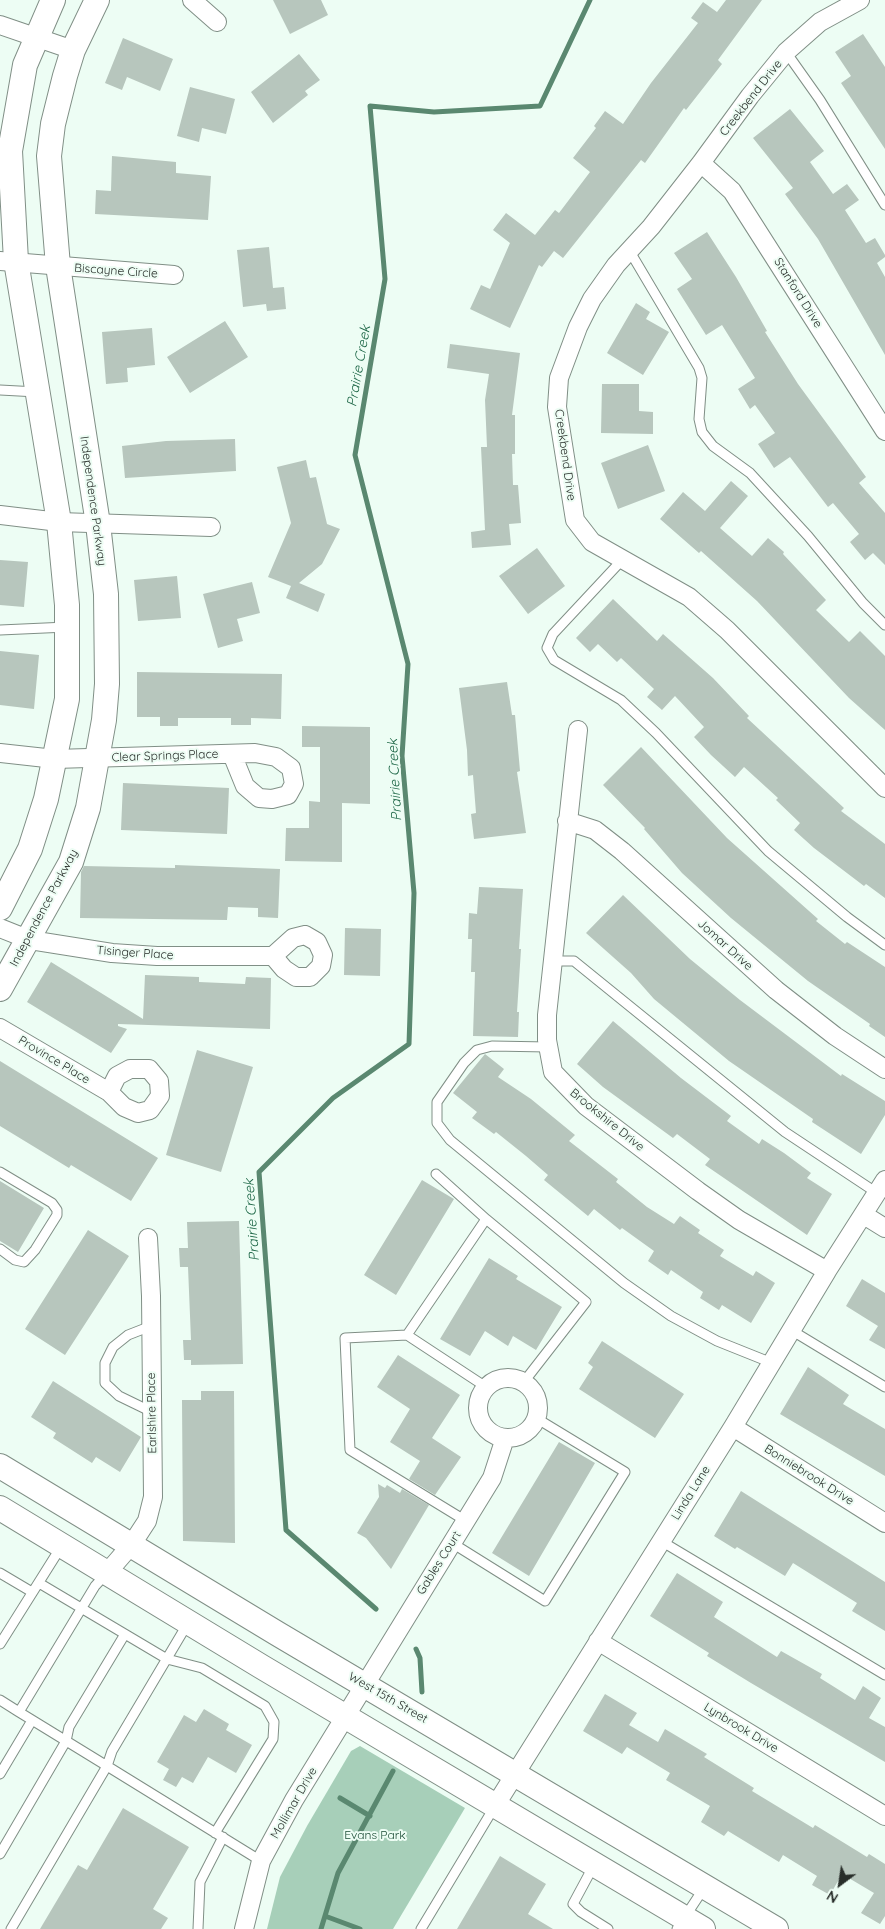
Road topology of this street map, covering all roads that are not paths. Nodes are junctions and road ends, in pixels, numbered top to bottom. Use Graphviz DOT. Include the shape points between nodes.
graph roads {
  1 [pos="53,0"];
  2 [pos="98,0"];
  3 [pos="192,0"];
  4 [pos="860,0"];
  5 [pos="217,22"];
  6 [pos="0,25"];
  7 [pos="36,36"];
  8 [pos="73,50"];
  9 [pos="786,52"];
  10 [pos="701,164"];
  11 [pos="885,205"];
  12 [pos="629,250"];
  13 [pos="8,261"];
  14 [pos="58,266"];
  15 [pos="174,275"];
  16 [pos="0,390"];
  17 [pos="37,392"];
  18 [pos="885,430"];
  19 [pos="0,515"];
  20 [pos="59,522"];
  21 [pos="98,524"];
  22 [pos="211,527"];
  23 [pos="623,559"];
  24 [pos="885,624"];
  25 [pos="67,627"];
  26 [pos="0,630"];
  27 [pos="578,730"];
  28 [pos="0,753"];
  29 [pos="232,754"];
  30 [pos="97,758"];
  31 [pos="55,759"];
  32 [pos="885,788"];
  33 [pos="567,821"];
  34 [pos="0,908"];
  35 [pos="0,928"];
  36 [pos="30,940"];
  37 [pos="885,945"];
  38 [pos="273,956"];
  39 [pos="553,961"];
  40 [pos="0,990"];
  41 [pos="0,1028"];
  42 [pos="548,1047"];
  43 [pos="885,1069"];
  44 [pos="109,1092"];
  45 [pos="0,1172"];
  46 [pos="436,1174"];
  47 [pos="881,1186"];
  48 [pos="864,1215"];
  49 [pos="486,1219"];
  50 [pos="885,1228"];
  51 [pos="148,1238"];
  52 [pos="0,1249"];
  53 [pos="827,1271"];
  54 [pos="151,1326"];
  55 [pos="791,1330"];
  56 [pos="407,1335"];
  57 [pos="772,1363"];
  58 [pos="523,1383"];
  59 [pos="486,1387"];
  60 [pos="885,1387"];
  61 [pos="152,1412"];
  62 [pos="536,1418"];
  63 [pos="733,1427"];
  64 [pos="505,1438"];
  65 [pos="0,1466"];
  66 [pos="0,1508"];
  67 [pos="466,1521"];
  68 [pos="885,1523"];
  69 [pos="661,1541"];
  70 [pos="452,1543"];
  71 [pos="132,1544"];
  72 [pos="62,1546"];
  73 [pos="0,1573"];
  74 [pos="106,1574"];
  75 [pos="39,1583"];
  76 [pos="32,1592"];
  77 [pos="81,1608"];
  78 [pos="188,1623"];
  79 [pos="125,1634"];
  80 [pos="598,1641"];
  81 [pos="0,1644"];
  82 [pos="167,1659"];
  83 [pos="885,1675"];
  84 [pos="365,1685"];
  85 [pos="0,1700"];
  86 [pos="19,1712"];
  87 [pos="345,1717"];
  88 [pos="31,1722"];
  89 [pos="66,1742"];
  90 [pos="107,1766"];
  91 [pos="515,1773"];
  92 [pos="0,1774"];
  93 [pos="495,1806"];
  94 [pos="885,1816"];
  95 [pos="219,1835"];
  96 [pos="0,1854"];
  97 [pos="261,1861"];
  98 [pos="594,1864"];
  99 [pos="705,1887"];
  100 [pos="688,1925"];
  101 [pos="11,1929"];
  102 [pos="198,1929"];
  103 [pos="244,1929"];
  104 [pos="421,1929"];
  105 [pos="608,1929"];
  106 [pos="776,1929"];
  1 -- 7 [label="main road"];
  2 -- 8 [label="main road, Independence Parkway"];
  3 -- 5 [label="street"];
  4 -- 9 [label="street, Creekbend Drive" via="820,22"];
  6 -- 7 [label="street"];
  7 -- 8 [label="street"];
  7 -- 13 [label="main road" via="25,65 10,151"];
  8 -- 14 [label="main road, Independence Parkway" via="57,101 49,156"];
  9 -- 10 [label="street, Creekbend Drive"];
  9 -- 11 [label="lane"];
  10 -- 12 [label="street, Creekbend Drive"];
  10 -- 18 [label="street, Stanford Drive" via="732,191"];
  12 -- 23 [label="street, Creekbend Drive" via="592,299 578,327 559,378 557,407 575,520 592,542"];
  12 -- 24 [label="lane" via="698,368 702,378 699,419 702,432 713,446 750,473"];
  13 -- 14 [label="street, Biscayne Circle"];
  13 -- 17 [label="main road"];
  14 -- 15 [label="street, Biscayne Circle"];
  14 -- 21 [label="main road, Independence Parkway"];
  16 -- 17 [label="lane"];
  17 -- 20 [label="main road"];
  19 -- 20 [label="street"];
  20 -- 21 [label="street"];
  20 -- 25 [label="main road"];
  21 -- 22 [label="street"];
  21 -- 30 [label="main road, Independence Parkway" via="106,594 107,684"];
  23 -- 32 [label="street, Creekbend Drive" via="689,596"];
  23 -- 37 [label="lane" via="553,634 548,648 554,660 621,700 768,850"];
  25 -- 26 [label="lane"];
  25 -- 31 [label="main road" via="67,698"];
  27 -- 33 [label="street, Brookshire Drive"];
  28 -- 31 [label="street, Clear Springs Place"];
  29 -- 30 [label="street, Clear Springs Place"];
  30 -- 31 [label="street, Clear Springs Place"];
  30 -- 36 [label="main road, Independence Parkway" via="88,808 71,862"];
  31 -- 34 [label="main road" via="30,849"];
  33 -- 39 [label="street, Brookshire Drive"];
  33 -- 43 [label="street, Jomar Drive" via="595,830 609,840 776,990 835,1036"];
  35 -- 36 [label="street, Tisinger Place"];
  36 -- 38 [label="street, Tisinger Place" via="112,953 156,956"];
  36 -- 40 [label="main road, Independence Parkway"];
  39 -- 42 [label="street, Brookshire Drive" via="547,1015"];
  39 -- 47 [label="lane" via="574,961 785,1132"];
  41 -- 44 [label="street, Province Place"];
  42 -- 53 [label="street, Brookshire Drive" via="553,1072 586,1106 739,1220"];
  42 -- 57 [label="lane" via="492,1046 477,1050 464,1063 438,1102 437,1123 450,1140 624,1283 671,1316 709,1337"];
  45 -- 52 [label="lane" via="52,1203 57,1216 24,1262 15,1260"];
  46 -- 49 [label="lane"];
  47 -- 48 [label="street, Linda Lane"];
  48 -- 50 [label="street"];
  48 -- 53 [label="street, Linda Lane"];
  49 -- 56 [label="lane"];
  49 -- 58 [label="lane" via="586,1302"];
  51 -- 54 [label="street, Earlshire Place"];
  53 -- 55 [label="street, Linda Lane"];
  54 -- 61 [label="street, Earlshire Place"];
  54 -- 61 [label="lane" via="112,1347 105,1363 105,1383 120,1396"];
  55 -- 57 [label="street, Linda Lane"];
  55 -- 60 [label="lane"];
  56 -- 59 [label="lane"];
  56 -- 67 [label="lane" via="345,1338 350,1450"];
  57 -- 63 [label="street, Linda Lane"];
  58 -- 59 [label="street" via="504,1378"];
  58 -- 62 [label="street" via="536,1398"];
  59 -- 64 [label="street" via="480,1395 478,1414 487,1430"];
  61 -- 71 [label="street, Earlshire Place" via="153,1497 147,1521"];
  62 -- 64 [label="street" via="524,1434"];
  62 -- 70 [label="lane" via="625,1472 544,1601"];
  63 -- 68 [label="street, Bonniebrook Drive"];
  63 -- 69 [label="street, Linda Lane"];
  64 -- 67 [label="street, Gables Court" via="492,1478"];
  65 -- 71 [label="main road, West 15th Street"];
  66 -- 72 [label="main road"];
  67 -- 70 [label="street, Gables Court"];
  69 -- 80 [label="street, Linda Lane"];
  69 -- 83 [label="lane"];
  70 -- 84 [label="street, Gables Court"];
  71 -- 74 [label="street, Earlshire Place"];
  71 -- 84 [label="main road, West 15th Street"];
  72 -- 74 [label="main road"];
  72 -- 75 [label="lane"];
  73 -- 76 [label="lane"];
  74 -- 77 [label="lane"];
  74 -- 78 [label="main road"];
  75 -- 76 [label="lane"];
  75 -- 77 [label="lane"];
  76 -- 81 [label="lane"];
  77 -- 79 [label="lane"];
  77 -- 86 [label="lane"];
  78 -- 82 [label="lane"];
  78 -- 87 [label="main road"];
  79 -- 82 [label="lane"];
  79 -- 89 [label="lane" via="69,1727"];
  80 -- 91 [label="street, Linda Lane"];
  80 -- 94 [label="street, Lynbrook Drive"];
  82 -- 90 [label="lane" via="112,1751"];
  82 -- 95 [label="lane" via="202,1668 265,1706 274,1722 273,1738"];
  84 -- 87 [label="street, Mollimar Drive"];
  84 -- 91 [label="main road, West 15th Street"];
  85 -- 86 [label="lane"];
  86 -- 88 [label="lane"];
  87 -- 93 [label="main road"];
  87 -- 97 [label="street, Mollimar Drive"];
  88 -- 89 [label="lane"];
  88 -- 92 [label="lane"];
  89 -- 90 [label="lane"];
  89 -- 96 [label="lane"];
  90 -- 95 [label="lane"];
  90 -- 101 [label="lane"];
  91 -- 93 [label="street, Linda Lane"];
  91 -- 99 [label="main road, West 15th Street"];
  93 -- 98 [label="main road"];
  93 -- 104 [label="lane"];
  95 -- 97 [label="lane"];
  95 -- 102 [label="lane" via="200,1882"];
  97 -- 103 [label="street, Mollimar Drive"];
  98 -- 100 [label="main road"];
  98 -- 105 [label="lane" via="573,1904"];
  99 -- 100 [label="lane"];
  99 -- 106 [label="main road, West 15th Street"];
}
